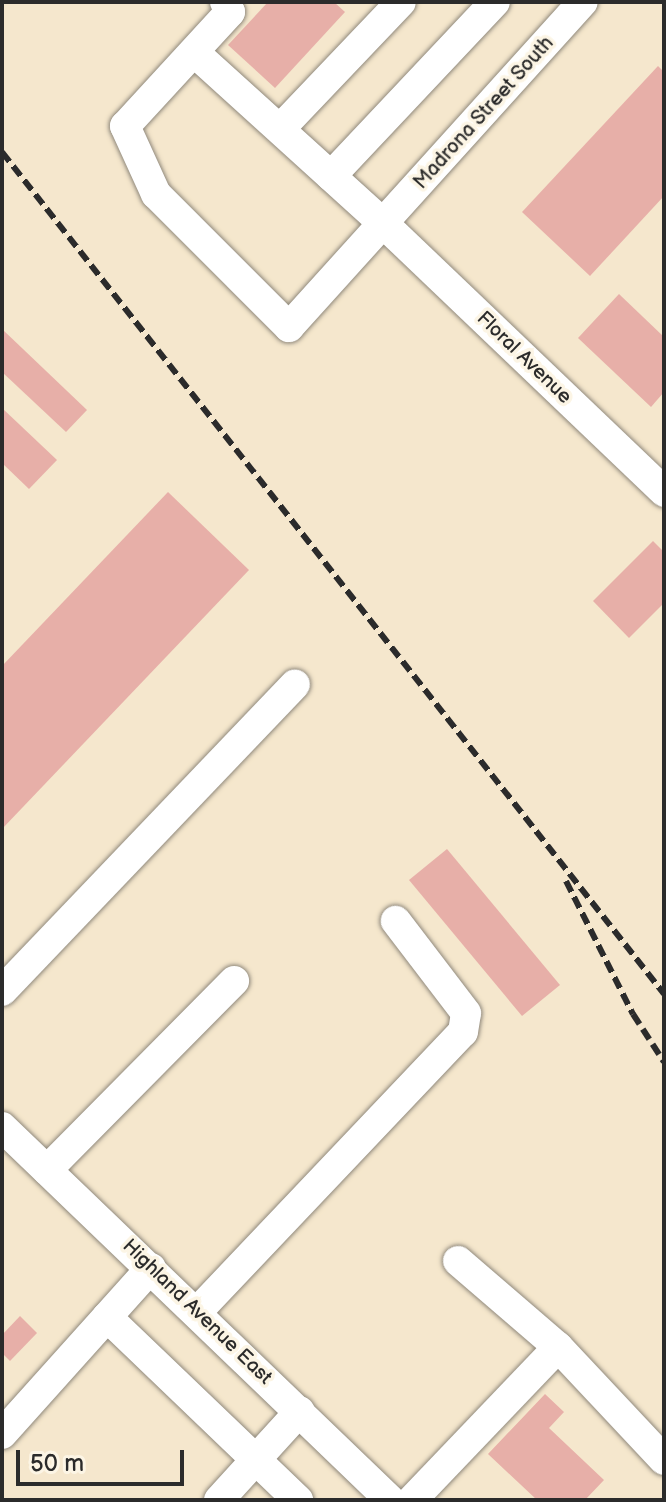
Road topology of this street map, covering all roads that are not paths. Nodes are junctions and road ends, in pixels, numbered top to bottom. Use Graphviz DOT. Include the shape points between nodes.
graph roads {
  1 [pos="225,2"];
  2 [pos="401,2"];
  3 [pos="495,2"];
  4 [pos="576,4"];
  5 [pos="194,52"];
  6 [pos="280,129"];
  7 [pos="331,176"];
  8 [pos="384,224"];
  9 [pos="664,492"];
  10 [pos="295,684"];
  11 [pos="396,921"];
  12 [pos="234,981"];
  13 [pos="2,991"];
  14 [pos="2,1127"];
  15 [pos="47,1170"];
  16 [pos="458,1261"];
  17 [pos="151,1268"];
  18 [pos="197,1312"];
  19 [pos="107,1317"];
  20 [pos="558,1347"];
  21 [pos="300,1411"];
  22 [pos="2,1434"];
  23 [pos="256,1460"];
  24 [pos="664,1460"];
  25 [pos="219,1500"];
  26 [pos="298,1500"];
  27 [pos="390,1500"];
  28 [pos="412,1500"];
  1 -- 5 [label="street" via="230,12"];
  2 -- 6 [label="street"];
  3 -- 7 [label="street"];
  4 -- 8 [label="street, Madrona Street South"];
  5 -- 6 [label="street, Floral Avenue"];
  5 -- 8 [label="street, Madrona Street South" via="125,126 156,194 289,327"];
  6 -- 7 [label="street, Floral Avenue"];
  7 -- 8 [label="street, Floral Avenue"];
  8 -- 9 [label="street, Floral Avenue"];
  10 -- 13 [label="street"];
  11 -- 18 [label="street" via="466,1013 463,1032"];
  12 -- 15 [label="street"];
  14 -- 15 [label="street, Highland Avenue East"];
  15 -- 17 [label="street, Highland Avenue East"];
  16 -- 20 [label="street"];
  17 -- 18 [label="street, Highland Avenue East"];
  17 -- 19 [label="street"];
  18 -- 21 [label="street, Highland Avenue East"];
  19 -- 22 [label="street"];
  19 -- 23 [label="street"];
  20 -- 24 [label="street"];
  20 -- 28 [label="street"];
  21 -- 23 [label="street"];
  21 -- 27 [label="street, Highland Avenue East"];
  23 -- 25 [label="street"];
  23 -- 26 [label="street"];
}
